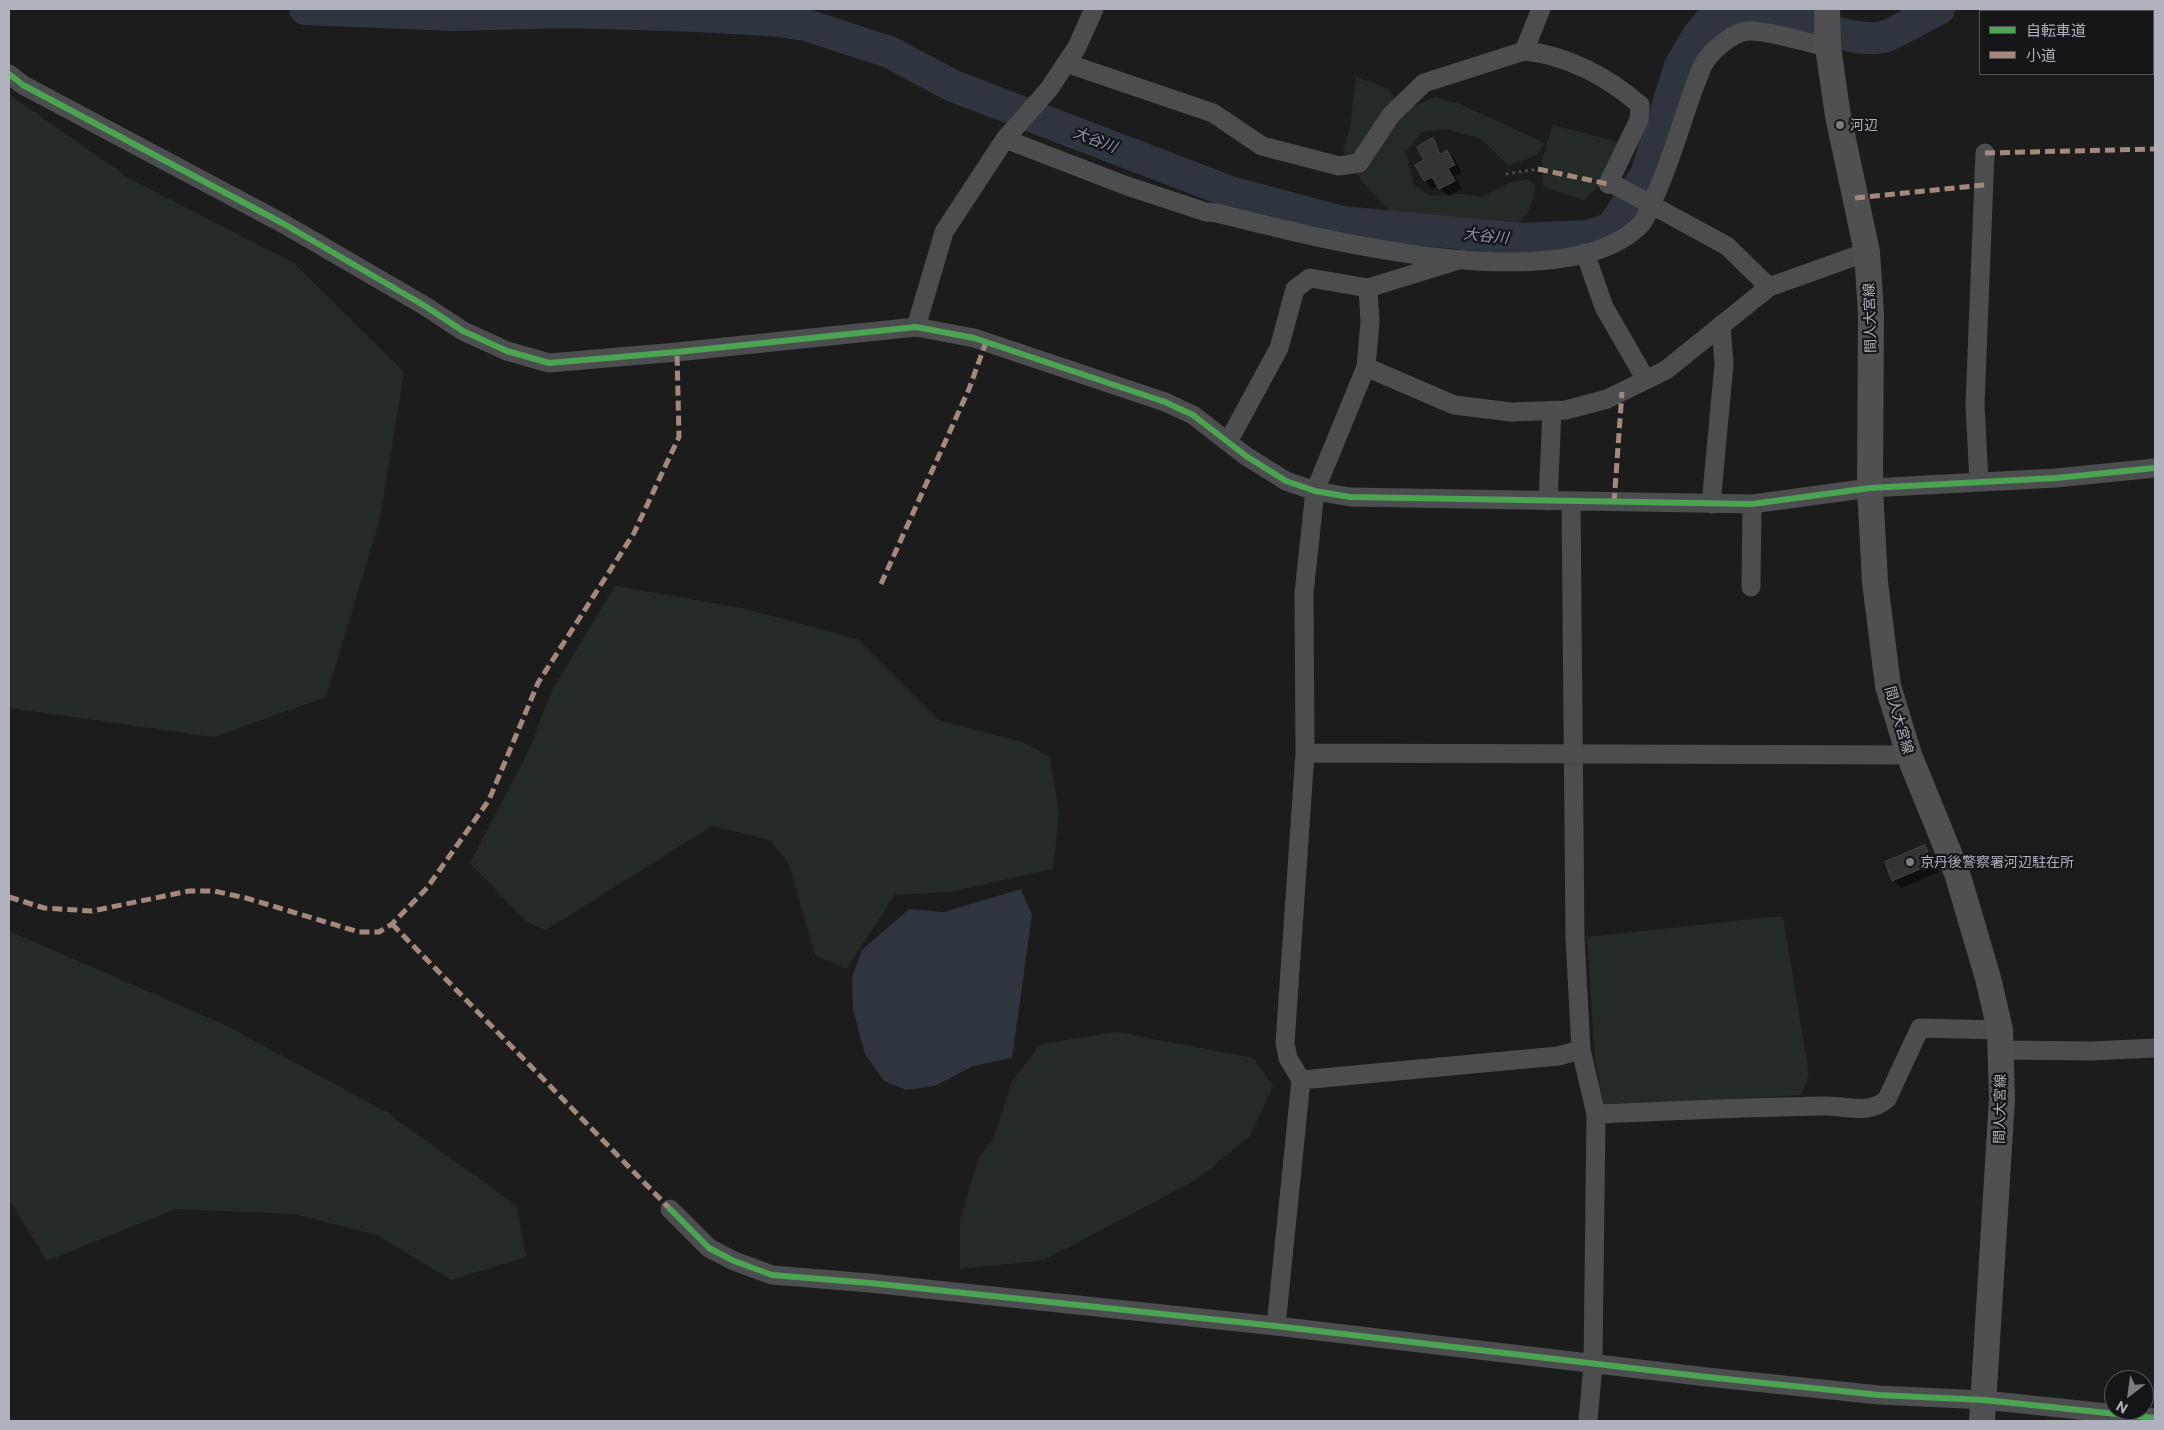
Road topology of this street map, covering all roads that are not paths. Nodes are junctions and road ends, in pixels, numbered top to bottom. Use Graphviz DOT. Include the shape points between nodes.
graph roads {
  1 [pos="1094,9"];
  2 [pos="1541,9"];
  3 [pos="1827,28"];
  4 [pos="1524,51"];
  5 [pos="1066,63"];
  6 [pos="9,74"];
  7 [pos="1005,139"];
  8 [pos="1985,153"];
  9 [pos="1645,203"];
  10 [pos="1867,252"];
  11 [pos="1585,253"];
  12 [pos="1462,259"];
  13 [pos="1769,287"];
  14 [pos="1368,288"];
  15 [pos="1721,325"];
  16 [pos="916,327"];
  17 [pos="1366,367"];
  18 [pos="1646,380"];
  19 [pos="1552,411"];
  20 [pos="1228,442"];
  21 [pos="2155,468"];
  22 [pos="1979,482"];
  23 [pos="1870,488"];
  24 [pos="1315,491"];
  25 [pos="1548,502"];
  26 [pos="1571,502"];
  27 [pos="1711,504"];
  28 [pos="1752,504"];
  29 [pos="1751,587"];
  30 [pos="1573,753"];
  31 [pos="1306,754"];
  32 [pos="1909,755"];
  33 [pos="2000,1040"];
  34 [pos="2155,1048"];
  35 [pos="1581,1050"];
  36 [pos="1301,1080"];
  37 [pos="1596,1114"];
  38 [pos="670,1210"];
  39 [pos="1276,1326"];
  40 [pos="1593,1364"];
  41 [pos="1983,1411"];
  42 [pos="2155,1418"];
  43 [pos="1588,1421"];
  1 -- 5 [label="street"];
  2 -- 4 [label="street"];
  3 -- 9 [label="street" via="1747,31 1710,54 1696,81 1660,184"];
  3 -- 10 [label="main road, 間人大宮線" via="1838,116"];
  4 -- 5 [label="street" via="1424,82 1391,115 1359,163 1339,166 1262,146 1213,113"];
  4 -- 9 [label="street" via="1578,65 1622,89 1640,105 1639,120 1608,184"];
  5 -- 7 [label="street"];
  6 -- 16 [label="street" via="23,85 284,224 463,331 507,351 549,363"];
  7 -- 12 [label="street" via="1127,186 1206,212 1405,255"];
  7 -- 16 [label="street" via="944,232"];
  8 -- 22 [label="street" via="1975,405"];
  9 -- 11 [label="street" via="1643,222 1627,236 1599,251"];
  9 -- 13 [label="street" via="1727,246"];
  10 -- 13 [label="street"];
  10 -- 23 [label="main road, 間人大宮線" via="1871,314"];
  11 -- 12 [label="street" via="1558,259 1521,261"];
  11 -- 18 [label="street" via="1604,307"];
  12 -- 14 [label="street"];
  13 -- 15 [label="street"];
  14 -- 17 [label="street" via="1370,322"];
  14 -- 20 [label="street" via="1310,278 1295,289 1279,348"];
  15 -- 18 [label="street" via="1666,370"];
  15 -- 27 [label="street" via="1724,364"];
  16 -- 20 [label="street" via="974,338 1165,402 1193,416"];
  17 -- 19 [label="street" via="1454,405 1511,412"];
  17 -- 24 [label="street"];
  18 -- 19 [label="street" via="1607,399"];
  19 -- 25 [label="street"];
  20 -- 24 [label="street" via="1286,481"];
  21 -- 22 [label="street"];
  22 -- 23 [label="street"];
  23 -- 28 [label="street"];
  23 -- 32 [label="main road, 間人大宮線" via="1874,582 1888,686"];
  24 -- 25 [label="street" via="1350,497"];
  24 -- 31 [label="street" via="1304,593"];
  25 -- 26 [label="street"];
  26 -- 27 [label="street"];
  26 -- 30 [label="street"];
  27 -- 28 [label="street"];
  28 -- 29 [label="street"];
  30 -- 31 [label="street"];
  30 -- 32 [label="street"];
  30 -- 35 [label="street" via="1575,938"];
  31 -- 36 [label="street" via="1285,1043 1288,1058"];
  32 -- 33 [label="main road, 間人大宮線" via="1956,873 1988,978"];
  33 -- 34 [label="street" via="2092,1051"];
  33 -- 37 [label="street" via="1920,1028 1887,1099 1878,1106 1744,1107"];
  33 -- 41 [label="main road, 間人大宮線" via="2002,1100"];
  35 -- 36 [label="street" via="1558,1056"];
  35 -- 37 [label="street"];
  36 -- 39 [label="street"];
  37 -- 40 [label="street"];
  38 -- 39 [label="street" via="709,1248 772,1275"];
  39 -- 40 [label="street"];
  40 -- 41 [label="street" via="1879,1395"];
  40 -- 43 [label="street"];
  41 -- 42 [label="street"];
}
